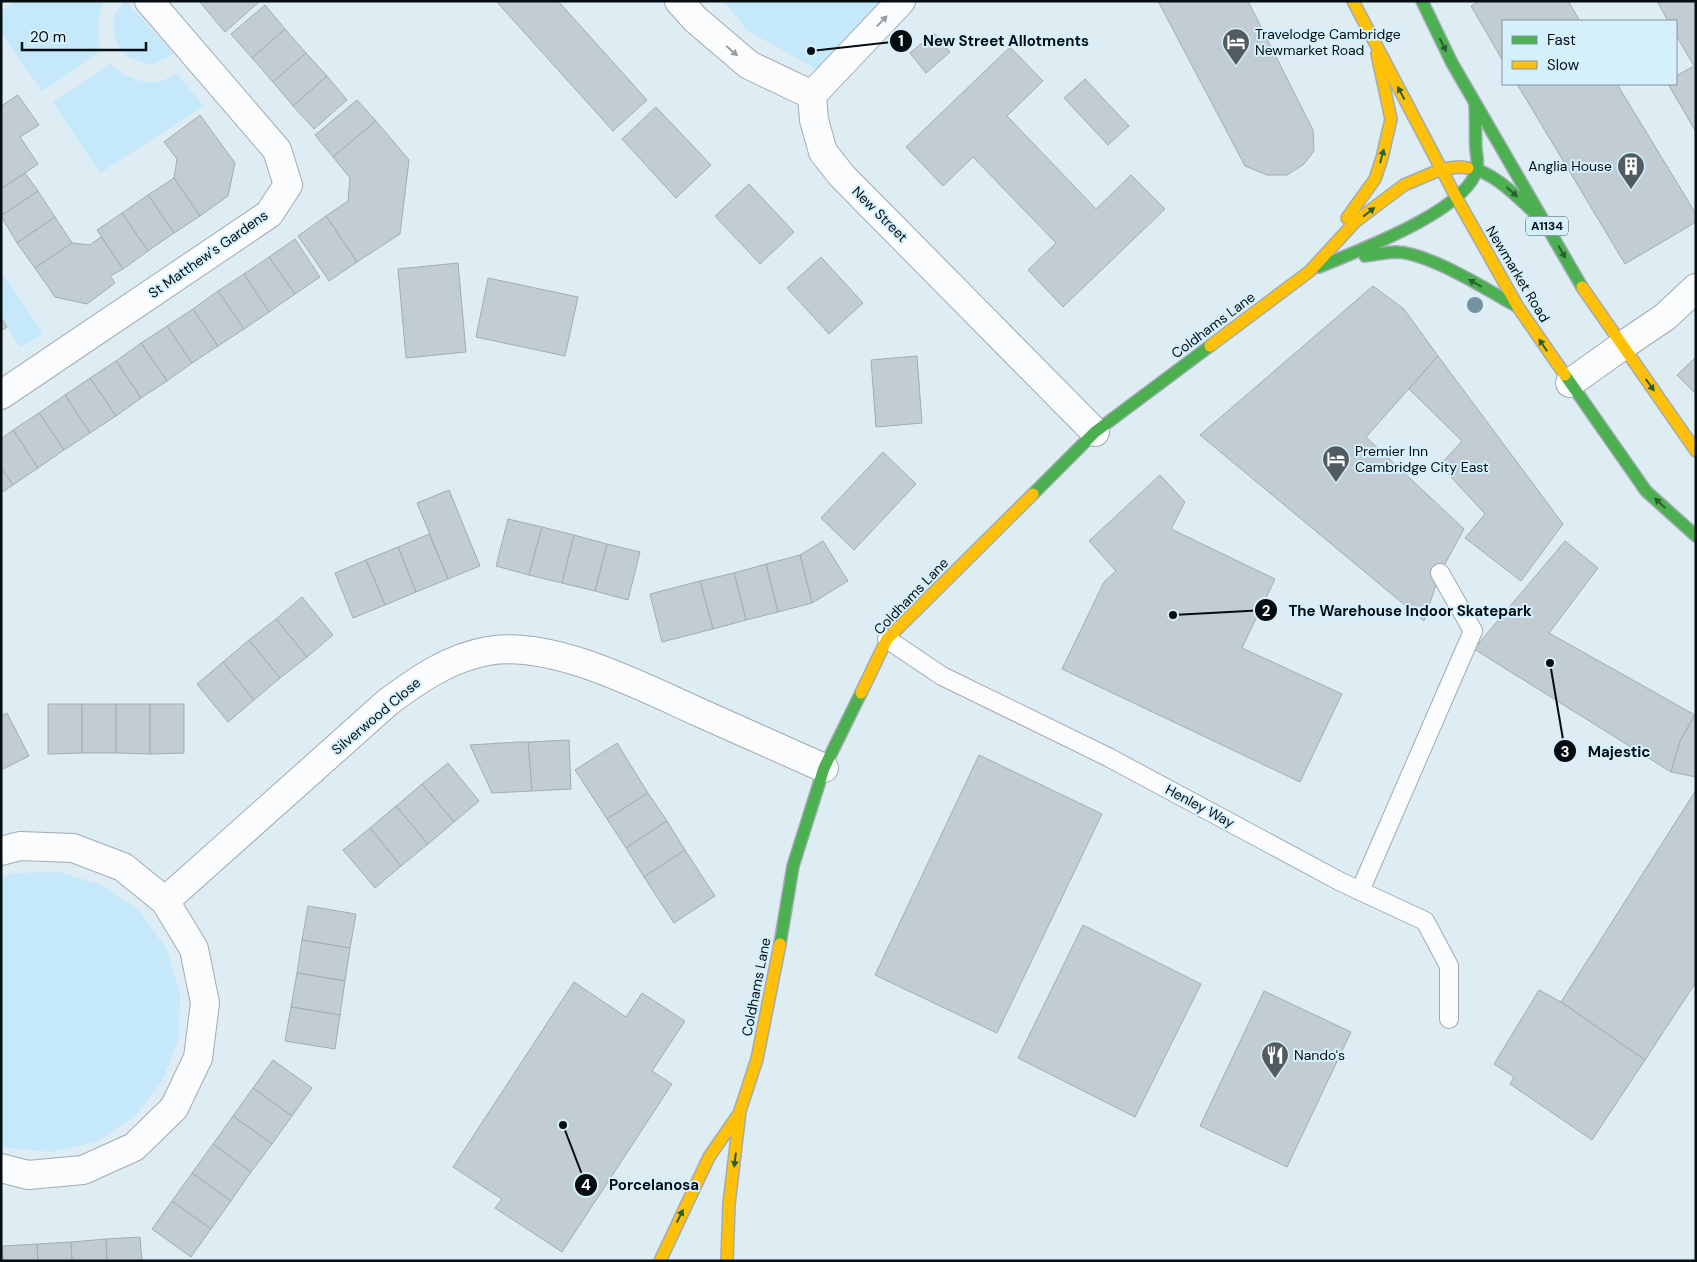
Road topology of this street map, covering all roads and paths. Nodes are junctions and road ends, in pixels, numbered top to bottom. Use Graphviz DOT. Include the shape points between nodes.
graph roads {
  1 [pos="149,1"];
  2 [pos="901,1"];
  3 [pos="1353,1"];
  4 [pos="1422,1"];
  5 [pos="687,10"];
  6 [pos="1374,44"];
  7 [pos="812,94"];
  8 [pos="1475,104"];
  9 [pos="1442,169"];
  10 [pos="1477,169"];
  11 [pos="1456,198"];
  12 [pos="1544,222"];
  13 [pos="1310,271"];
  14 [pos="1696,288"];
  15 [pos="1518,307"];
  16 [pos="1622,346"];
  17 [pos="1570,383"];
  18 [pos="1,396"];
  19 [pos="1095,432"];
  20 [pos="1696,450"];
  21 [pos="1696,536"];
  22 [pos="1440,573"];
  23 [pos="887,639"];
  24 [pos="824,768"];
  25 [pos="1,851"];
  26 [pos="1360,891"];
  27 [pos="164,901"];
  28 [pos="1449,1019"];
  29 [pos="740,1111"];
  30 [pos="1,1168"];
  31 [pos="660,1261"];
  32 [pos="727,1261"];
  1 -- 18 [label="street, St Matthew's Gardens" via="277,150 288,185 268,214"];
  7 -- 2 [label="street, one-way"];
  3 -- 6 [label="street, Newmarket Road"];
  4 -- 8 [label="street, A1134, one-way"];
  5 -- 7 [label="street, one-way" via="749,65"];
  9 -- 6 [label="street, Newmarket Road, one-way"];
  13 -- 6 [label="street, one-way" via="1375,178 1382,158 1391,119"];
  7 -- 19 [label="street, New Street" via="814,120 823,152 842,176"];
  8 -- 10 [label="street, Coldhams Lane"];
  8 -- 12 [label="street, A1134"];
  9 -- 10 [label="street, Coldhams Lane"];
  9 -- 11 [label="street, Newmarket Road"];
  13 -- 9 [label="street, Coldhams Lane, one-way" via="1355,222 1410,182"];
  10 -- 11 [label="street, Coldhams Lane" via="1465,192"];
  10 -- 12 [label="street, Coldhams Lane, one-way" via="1505,186"];
  11 -- 13 [label="street, Coldhams Lane" via="1394,235"];
  11 -- 15 [label="street, Newmarket Road"];
  12 -- 16 [label="street, A1134, one-way"];
  15 -- 13 [label="street, one-way" via="1417,254 1372,254"];
  13 -- 19 [label="street, Coldhams Lane"];
  14 -- 16 [label="street" via="1665,317"];
  17 -- 15 [label="street, Newmarket Road, one-way"];
  16 -- 17 [label="street"];
  16 -- 20 [label="street, A1134, one-way"];
  21 -- 17 [label="street, Newmarket Road, one-way" via="1646,491"];
  19 -- 23 [label="street, Coldhams Lane"];
  22 -- 26 [label="lane" via="1473,631"];
  23 -- 24 [label="street, Coldhams Lane"];
  23 -- 26 [label="lane, Henley Way" via="942,676 1108,757"];
  24 -- 27 [label="street, Silverwood Close" via="584,664 526,649 488,651 453,661 421,678 388,702"];
  24 -- 29 [label="street, Coldhams Lane" via="793,866 757,1059"];
  25 -- 27 [label="street" via="20,846 73,848 123,867"];
  26 -- 28 [label="lane, Henley Way" via="1425,921 1449,966"];
  27 -- 30 [label="street" via="194,949 205,1003 198,1058 174,1108 134,1146 83,1170 28,1175"];
  31 -- 29 [label="street, Coldhams Lane, one-way" via="709,1157"];
  29 -- 32 [label="street, Coldhams Lane, one-way"];
}
